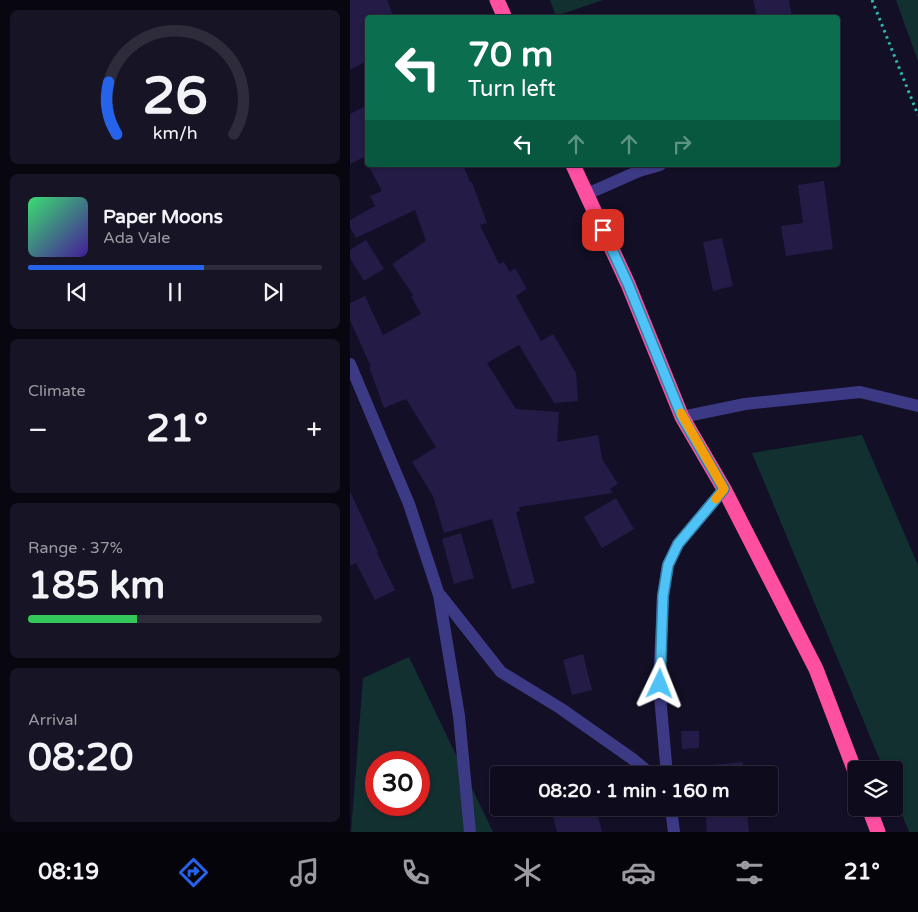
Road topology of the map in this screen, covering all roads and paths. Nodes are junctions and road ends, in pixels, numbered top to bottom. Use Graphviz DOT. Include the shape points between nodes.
graph roads {
  1 [pos="497,0"];
  2 [pos="872,0"];
  3 [pos="504,15"];
  4 [pos="918,114"];
  5 [pos="574,167"];
  6 [pos="653,167"];
  7 [pos="587,194"];
  8 [pos="350,364"];
  9 [pos="918,406"];
  10 [pos="682,417"];
  11 [pos="724,489"];
  12 [pos="439,594"];
  13 [pos="851,761"];
  14 [pos="641,766"];
  15 [pos="666,766"];
  16 [pos="672,816"];
  17 [pos="872,816"];
  18 [pos="470,832"];
  19 [pos="674,832"];
  20 [pos="878,832"];
  1 -- 3 [label="highway"];
  2 -- 4 [label="path"];
  5 -- 7 [label="highway"];
  6 -- 7 [label="street"];
  7 -- 10 [label="highway"];
  8 -- 12 [label="street" via="409,504"];
  9 -- 10 [label="street" via="860,392 745,404"];
  10 -- 11 [label="highway"];
  11 -- 13 [label="highway" via="816,670"];
  11 -- 15 [label="street" via="678,544 668,565 663,596 660,684"];
  12 -- 14 [label="street" via="501,672 560,708"];
  12 -- 18 [label="street" via="459,716"];
  16 -- 19 [label="street"];
  17 -- 20 [label="highway"];
}
